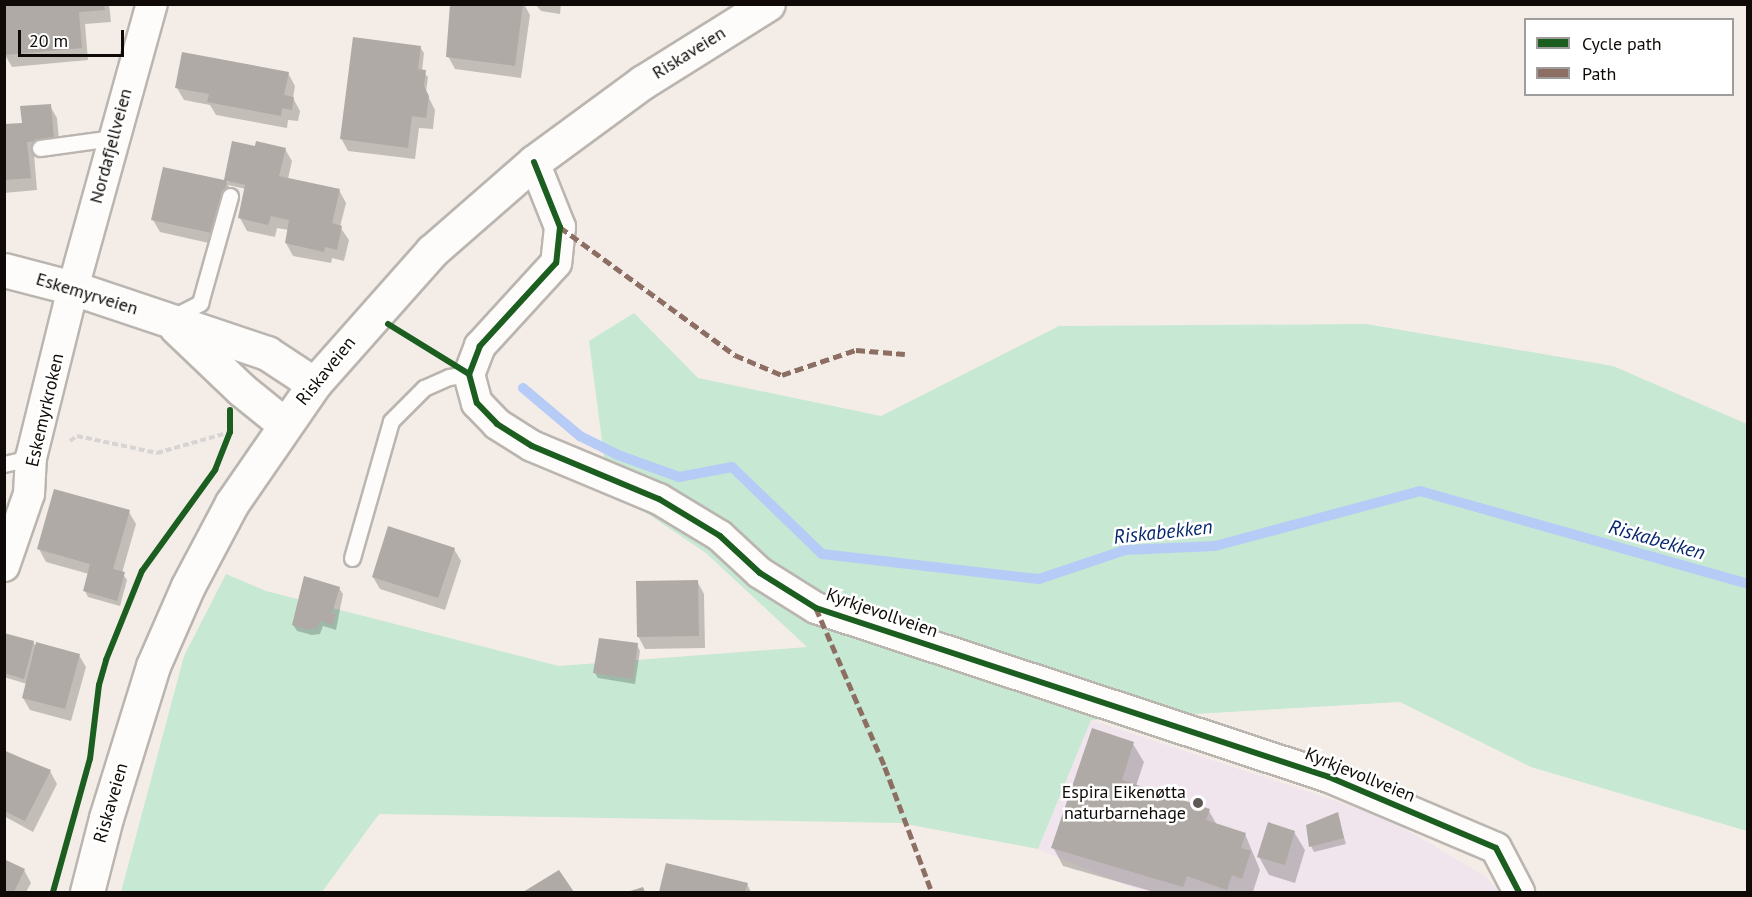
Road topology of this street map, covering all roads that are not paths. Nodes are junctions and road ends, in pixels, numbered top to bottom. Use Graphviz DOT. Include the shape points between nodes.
graph roads {
  1 [pos="152,4"];
  2 [pos="768,4"];
  3 [pos="112,138"];
  4 [pos="40,148"];
  5 [pos="534,162"];
  6 [pos="230,196"];
  7 [pos="4,270"];
  8 [pos="73,288"];
  9 [pos="168,319"];
  10 [pos="469,374"];
  11 [pos="314,384"];
  12 [pos="284,424"];
  13 [pos="18,461"];
  14 [pos="352,558"];
  15 [pos="4,566"];
  16 [pos="87,892"];
  17 [pos="1519,892"];
  1 -- 3 [label="street, Nordafjellveien"];
  2 -- 5 [label="main road, Riskaveien" via="643,82"];
  3 -- 4 [label="lane"];
  3 -- 8 [label="street, Nordafjellveien"];
  5 -- 10 [label="street" via="560,227 556,263 480,346"];
  5 -- 11 [label="main road, Riskaveien" via="432,251"];
  6 -- 9 [label="lane" via="200,303"];
  7 -- 8 [label="main road, Eskemyrveien"];
  8 -- 9 [label="main road, Eskemyrveien"];
  8 -- 13 [label="street, Eskemyrkroken"];
  9 -- 11 [label="main road, Eskemyrveien" via="267,353"];
  9 -- 12 [label="main road, Eskemyrveien"];
  10 -- 14 [label="lane" via="449,377 424,388 391,422"];
  10 -- 17 [label="street, Kyrkjevollveien" via="477,403 497,424 531,446 659,499 720,536 760,573 816,608 1329,777 1496,848"];
  11 -- 12 [label="main road, Riskaveien"];
  12 -- 16 [label="main road, Riskaveien" via="204,555 153,666"];
  13 -- 15 [label="street, Eskemyrkroken" via="29,494"];
}
